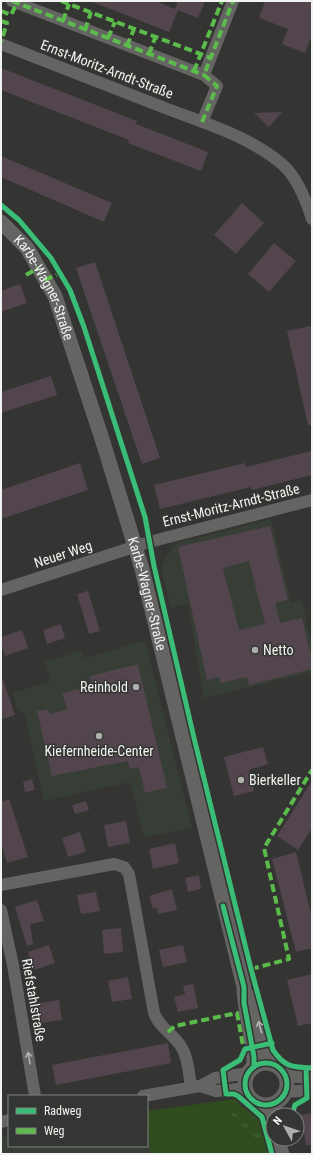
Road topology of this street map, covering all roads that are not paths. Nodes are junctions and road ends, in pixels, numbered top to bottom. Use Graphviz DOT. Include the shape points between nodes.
graph roads {
  1 [pos="12,1"];
  2 [pos="233,1"];
  3 [pos="1,44"];
  4 [pos="204,75"];
  5 [pos="202,122"];
  6 [pos="312,219"];
  7 [pos="1,222"];
  8 [pos="312,500"];
  9 [pos="135,546"];
  10 [pos="1,590"];
  11 [pos="1,885"];
  12 [pos="1,910"];
  13 [pos="244,986"];
  14 [pos="272,1064"];
  15 [pos="252,1070"];
  16 [pos="286,1075"];
  17 [pos="312,1079"];
  18 [pos="195,1087"];
  19 [pos="312,1090"];
  20 [pos="246,1092"];
  21 [pos="35,1095"];
  22 [pos="148,1095"];
  23 [pos="284,1096"];
  24 [pos="263,1105"];
  25 [pos="283,1107"];
  26 [pos="265,1108"];
  1 -- 4 [label="street"];
  2 -- 4 [label="street"];
  3 -- 5 [label="street, Ernst-Moritz-Arndt-Straße"];
  4 -- 5 [label="street" via="217,86"];
  5 -- 6 [label="street, Ernst-Moritz-Arndt-Straße" via="247,142 282,164 302,193"];
  7 -- 9 [label="street, Karbe-Wagner-Straße" via="27,248 55,296"];
  8 -- 9 [label="street, Ernst-Moritz-Arndt-Straße"];
  9 -- 10 [label="street, Neuer Weg"];
  9 -- 13 [label="street, Karbe-Wagner-Straße"];
  11 -- 18 [label="street" via="114,864 124,866 129,874 154,1013 159,1023 182,1047"];
  21 -- 12 [label="street, Riefstahlstraße, one-way"];
  14 -- 13 [label="street, Karbe-Wagner-Straße, one-way" via="252,1000"];
  13 -- 15 [label="street, Karbe-Wagner-Straße" via="244,1003 254,1058"];
  14 -- 15 [label="street" via="264,1063"];
  14 -- 16 [label="street" via="281,1068"];
  15 -- 18 [label="street" via="215,1078"];
  15 -- 20 [label="street" via="245,1083"];
  16 -- 17 [label="street"];
  16 -- 23 [label="street" via="288,1082"];
  18 -- 20 [label="street" via="216,1091 239,1089"];
  18 -- 22 [label="street"];
  19 -- 23 [label="street"];
  20 -- 24 [label="street" via="251,1099"];
  23 -- 24 [label="street" via="271,1105"];
  23 -- 25 [label="street"];
  24 -- 26 [label="street"];
}
